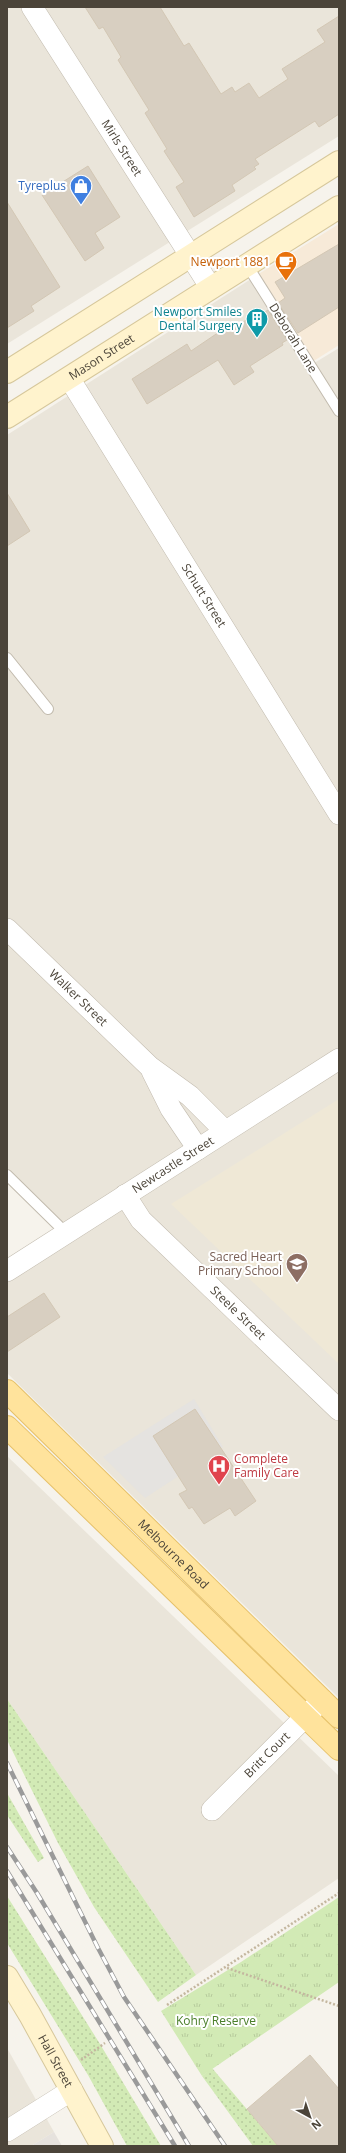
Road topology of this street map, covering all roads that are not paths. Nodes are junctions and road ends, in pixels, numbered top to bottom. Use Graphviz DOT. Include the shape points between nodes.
graph roads {
  1 [pos="37,8"];
  2 [pos="339,162"];
  3 [pos="339,206"];
  4 [pos="190,256"];
  5 [pos="247,265"];
  6 [pos="211,288"];
  7 [pos="7,372"];
  8 [pos="69,378"];
  9 [pos="339,411"];
  10 [pos="7,417"];
  11 [pos="7,658"];
  12 [pos="48,709"];
  13 [pos="339,814"];
  14 [pos="7,929"];
  15 [pos="339,1059"];
  16 [pos="150,1067"];
  17 [pos="226,1131"];
  18 [pos="198,1149"];
  19 [pos="7,1175"];
  20 [pos="126,1195"];
  21 [pos="66,1233"];
  22 [pos="7,1271"];
  23 [pos="7,1391"];
  24 [pos="339,1410"];
  25 [pos="7,1427"];
  26 [pos="322,1700"];
  27 [pos="306,1716"];
  28 [pos="339,1717"];
  29 [pos="339,1749"];
  30 [pos="212,1810"];
  31 [pos="7,1978"];
  32 [pos="72,2090"];
  33 [pos="7,2131"];
  34 [pos="102,2146"];
  1 -- 4 [label="street, Mirls Street"];
  2 -- 4 [label="street"];
  3 -- 5 [label="street, Mason Street"];
  4 -- 6 [label="street, Mirls Street"];
  4 -- 7 [label="street"];
  5 -- 6 [label="street, Mason Street"];
  5 -- 9 [label="lane, Deborah Lane"];
  6 -- 8 [label="street, Mason Street"];
  8 -- 10 [label="street, Mason Street"];
  8 -- 13 [label="street, Schutt Street"];
  11 -- 12 [label="lane"];
  14 -- 16 [label="street, Walker Street"];
  15 -- 17 [label="street, Newcastle Street"];
  16 -- 17 [label="street, Walker Street" via="190,1096"];
  16 -- 18 [label="street, Walker Street" via="171,1109"];
  17 -- 18 [label="street, Newcastle Street"];
  18 -- 20 [label="street, Newcastle Street"];
  19 -- 21 [label="lane"];
  20 -- 21 [label="street, Newcastle Street"];
  20 -- 24 [label="street, Steele Street" via="141,1220"];
  21 -- 22 [label="street, Newcastle Street"];
  23 -- 26 [label="main road, Melbourne Road"];
  25 -- 27 [label="main road, Melbourne Road"];
  26 -- 27 [label="street, Britt Court"];
  26 -- 28 [label="main road, Melbourne Road"];
  27 -- 29 [label="main road, Melbourne Road"];
  27 -- 30 [label="street, Britt Court"];
  31 -- 32 [label="street, Hall Street"];
  32 -- 33 [label="street"];
  32 -- 34 [label="street, Hall Street"];
}
